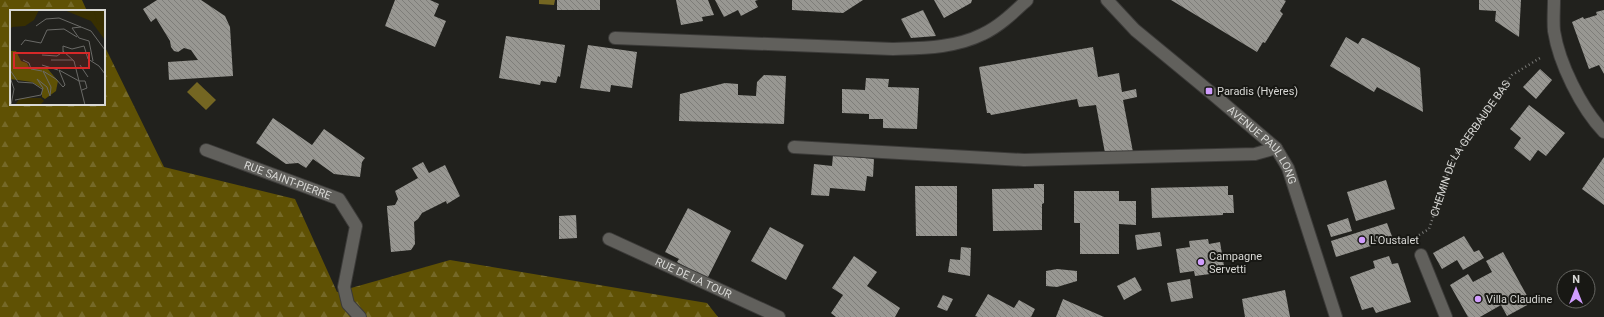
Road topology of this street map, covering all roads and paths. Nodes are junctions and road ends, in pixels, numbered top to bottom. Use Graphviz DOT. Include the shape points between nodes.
graph roads {
  1 [pos="1027,0"];
  2 [pos="1107,0"];
  3 [pos="1554,0"];
  4 [pos="615,38"];
  5 [pos="1558,46"];
  6 [pos="1604,132"];
  7 [pos="794,147"];
  8 [pos="1276,148"];
  9 [pos="206,150"];
  10 [pos="1429,229"];
  11 [pos="609,239"];
  12 [pos="1421,255"];
  13 [pos="360,317"];
  14 [pos="779,317"];
  15 [pos="1336,317"];
  16 [pos="1446,317"];
  1 -- 4 [label="street" via="1008,18 984,34 931,48 893,49"];
  2 -- 8 [label="street, AVENUE PAUL LONG" via="1135,30"];
  3 -- 5 [label="street" via="1554,31"];
  5 -- 6 [label="street" via="1578,96"];
  5 -- 10 [label="path, CHEMIN DE LA GERBAUDE BAS" via="1512,75 1453,158"];
  7 -- 8 [label="street" via="1024,160 1255,154"];
  8 -- 15 [label="street, AVENUE PAUL LONG" via="1288,168"];
  9 -- 13 [label="street, RUE SAINT-PIERRE" via="339,199 356,226 344,287 348,304"];
  11 -- 14 [label="street, RUE DE LA TOUR"];
  12 -- 16 [label="street"];
}
